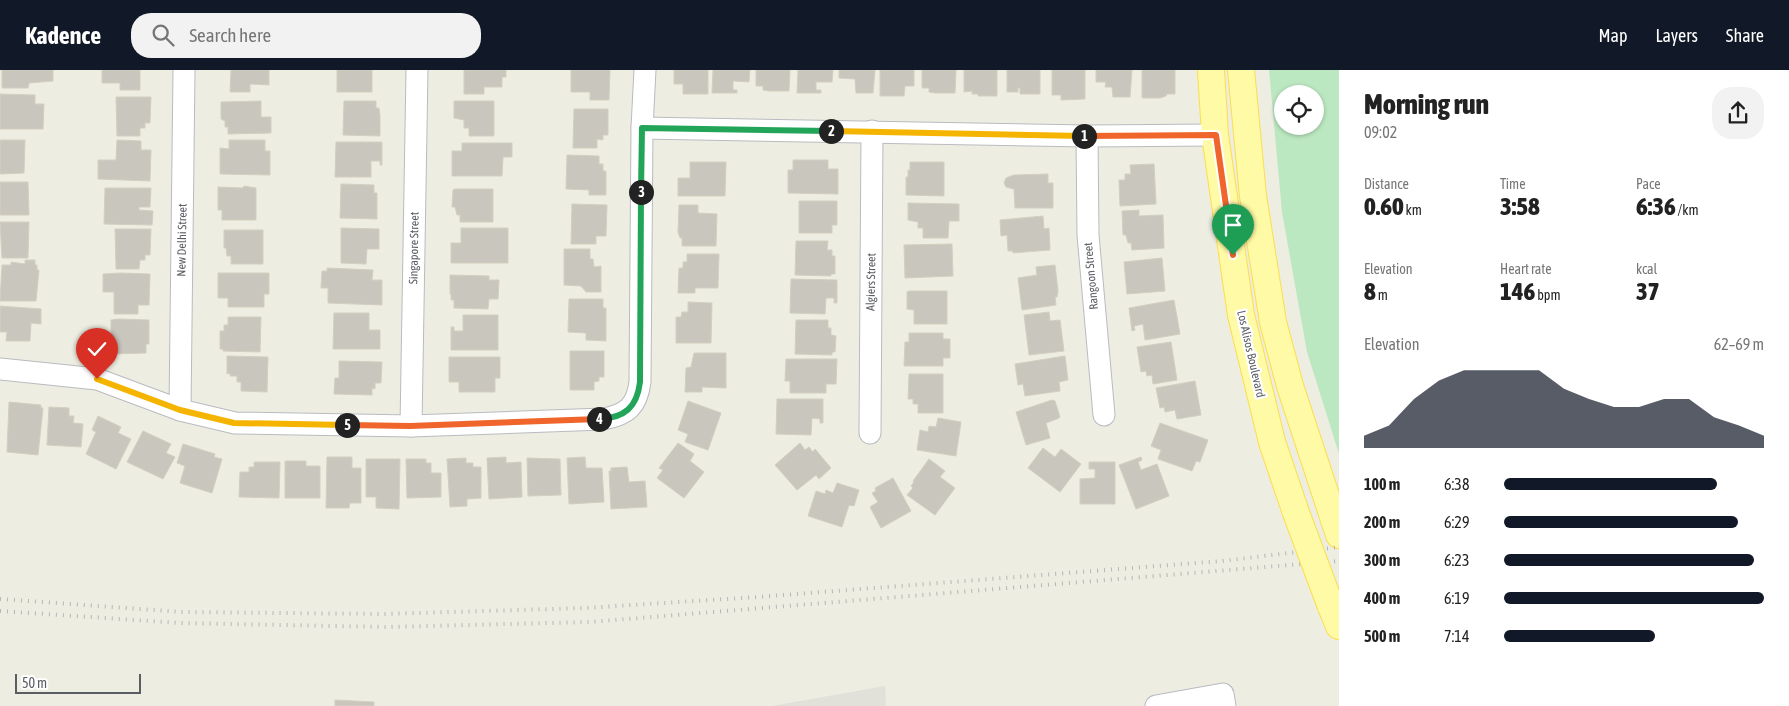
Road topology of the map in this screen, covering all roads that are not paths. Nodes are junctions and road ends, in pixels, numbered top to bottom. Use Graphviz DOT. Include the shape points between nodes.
graph roads {
  1 [pos="184,70"];
  2 [pos="417,70"];
  3 [pos="645,70"];
  4 [pos="1211,70"];
  5 [pos="1241,70"];
  6 [pos="642,128"];
  7 [pos="872,131"];
  8 [pos="1216,135"];
  9 [pos="1087,136"];
  10 [pos="0,369"];
  11 [pos="180,410"];
  12 [pos="1104,415"];
  13 [pos="410,426"];
  14 [pos="870,432"];
  15 [pos="1339,535"];
  16 [pos="1334,615"];
  17 [pos="1156,706"];
  18 [pos="1226,706"];
  1 -- 11 [label="street, New Delhi Street"];
  2 -- 13 [label="street, Singapore Street"];
  3 -- 6 [label="street"];
  4 -- 8 [label="main road, Los Alisos Boulevard"];
  5 -- 15 [label="main road" via="1253,196 1273,322 1290,386"];
  6 -- 7 [label="street"];
  6 -- 13 [label="street" via="640,382 633,405 618,416 603,419"];
  7 -- 9 [label="street"];
  7 -- 14 [label="street, Algiers Street"];
  8 -- 9 [label="street"];
  8 -- 16 [label="main road, Los Alisos Boulevard, bridge" via="1241,316 1272,442"];
  9 -- 12 [label="street, Rangoon Street" via="1088,235"];
  10 -- 11 [label="street" via="97,379"];
  11 -- 13 [label="street" via="234,423"];
  17 -- 18 [label="street" via="1223,694"];
}
